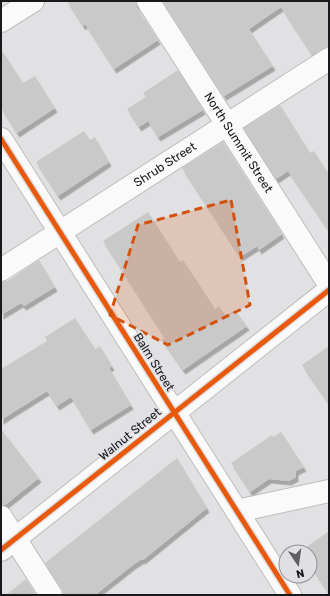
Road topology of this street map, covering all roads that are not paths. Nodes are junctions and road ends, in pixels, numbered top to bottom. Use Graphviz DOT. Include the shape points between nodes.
graph roads {
  1 [pos="33,1"];
  2 [pos="148,1"];
  3 [pos="1,21"];
  4 [pos="329,59"];
  5 [pos="227,124"];
  6 [pos="1,140"];
  7 [pos="60,232"];
  8 [pos="1,270"];
  9 [pos="329,284"];
  10 [pos="329,290"];
  11 [pos="174,412"];
  12 [pos="329,491"];
  13 [pos="237,511"];
  14 [pos="1,517"];
  15 [pos="8,545"];
  16 [pos="51,595"];
  17 [pos="290,595"];
  1 -- 3 [label="street"];
  2 -- 5 [label="street, North Summit Street"];
  4 -- 5 [label="street, Shrub Street"];
  5 -- 7 [label="street, Shrub Street"];
  5 -- 9 [label="street, North Summit Street"];
  6 -- 7 [label="street, Balm Street"];
  7 -- 8 [label="street, Shrub Street"];
  7 -- 11 [label="street, Balm Street"];
  10 -- 11 [label="street, Walnut Street"];
  11 -- 13 [label="street, Balm Street"];
  11 -- 15 [label="street, Walnut Street"];
  12 -- 13 [label="street"];
  13 -- 17 [label="street, Balm Street"];
  14 -- 15 [label="street"];
  15 -- 16 [label="street"];
}
